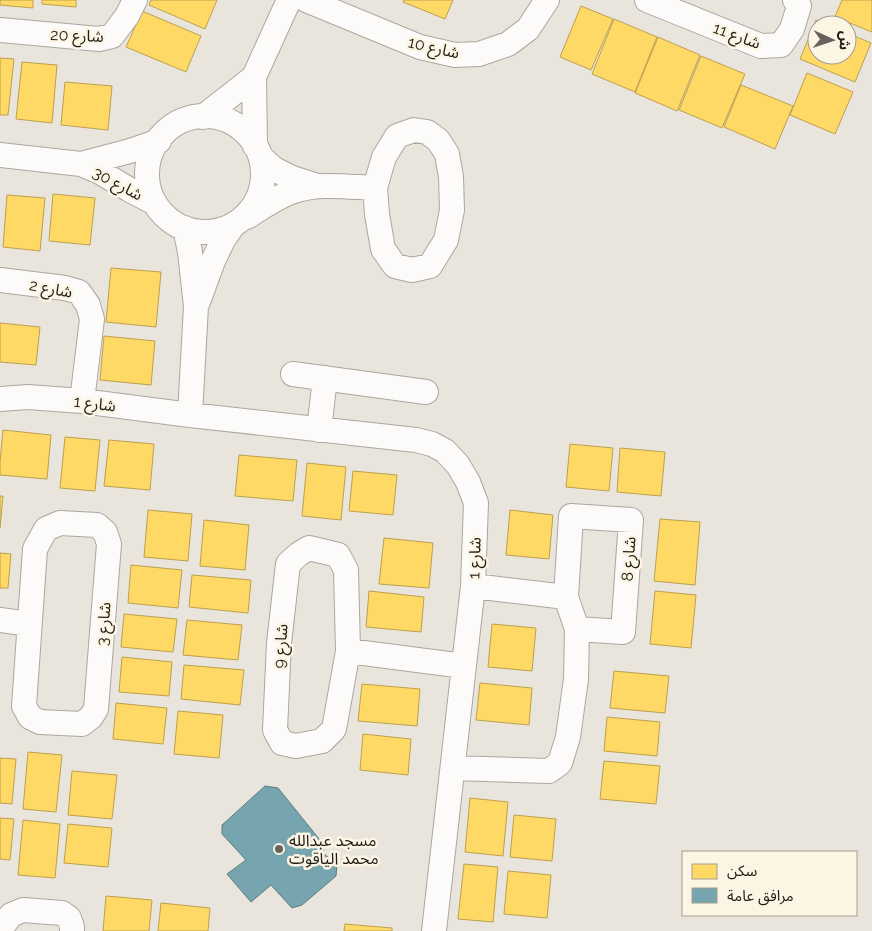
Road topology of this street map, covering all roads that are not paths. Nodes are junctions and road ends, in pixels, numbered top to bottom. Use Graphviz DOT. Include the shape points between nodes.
graph roads {
  1 [pos="135,0"];
  2 [pos="289,0"];
  3 [pos="306,0"];
  4 [pos="546,0"];
  5 [pos="647,0"];
  6 [pos="795,0"];
  7 [pos="0,30"];
  8 [pos="254,77"];
  9 [pos="203,117"];
  10 [pos="159,141"];
  11 [pos="258,152"];
  12 [pos="0,155"];
  13 [pos="81,164"];
  14 [pos="317,186"];
  15 [pos="375,188"];
  16 [pos="156,203"];
  17 [pos="238,222"];
  18 [pos="185,228"];
  19 [pos="0,280"];
  20 [pos="196,306"];
  21 [pos="293,374"];
  22 [pos="325,378"];
  23 [pos="426,392"];
  24 [pos="0,399"];
  25 [pos="82,401"];
  26 [pos="190,416"];
  27 [pos="319,430"];
  28 [pos="473,586"];
  29 [pos="566,597"];
  30 [pos="0,620"];
  31 [pos="29,624"];
  32 [pos="577,629"];
  33 [pos="348,650"];
  34 [pos="464,666"];
  35 [pos="453,768"];
  36 [pos="2,931"];
  37 [pos="72,931"];
  38 [pos="434,931"];
  1 -- 7 [label="street, شارع 20" via="112,36 98,39"];
  2 -- 8 [label="street"];
  3 -- 4 [label="street, شارع 10" via="420,47 455,55 479,54 508,44 528,29"];
  5 -- 6 [label="street, شارع 11" via="761,46 781,45 792,29 799,6"];
  8 -- 9 [label="street"];
  8 -- 11 [label="street"];
  9 -- 10 [label="street" via="188,118 168,129"];
  9 -- 11 [label="street" via="232,122 250,137"];
  10 -- 13 [label="street, شارع 30"];
  10 -- 16 [label="street" via="153,147 147,169 150,192"];
  11 -- 14 [label="street" via="274,169"];
  11 -- 17 [label="street" via="263,180 257,202"];
  12 -- 13 [label="street, شارع 30"];
  13 -- 16 [label="street, شارع 30"];
  14 -- 15 [label="street"];
  14 -- 17 [label="street" via="291,192"];
  15 -- 15 [label="street" via="383,249 396,266 412,270 430,266 446,240 452,210 447,154 438,140 427,132 414,130 397,136 384,157"];
  16 -- 18 [label="street" via="160,212"];
  17 -- 18 [label="street" via="222,230 200,233"];
  17 -- 20 [label="street" via="222,240"];
  18 -- 20 [label="street"];
  19 -- 25 [label="street, شارع 2" via="65,288 79,292 88,305 92,319"];
  20 -- 26 [label="street"];
  21 -- 22 [label="street"];
  22 -- 23 [label="street"];
  22 -- 27 [label="street"];
  24 -- 25 [label="street, شارع 1" via="28,397"];
  25 -- 26 [label="street, شارع 1"];
  26 -- 27 [label="street, شارع 1"];
  27 -- 28 [label="street, شارع 1" via="416,440 445,451 458,465 476,503"];
  28 -- 29 [label="street"];
  28 -- 34 [label="street, شارع 1"];
  29 -- 32 [label="street, شارع 8"];
  29 -- 32 [label="street, شارع 8" via="571,516 632,520 623,632"];
  30 -- 31 [label="street"];
  31 -- 31 [label="street, شارع 3" via="35,549 46,529 60,523 97,525 105,532 109,544 103,632 96,709 82,724 40,722 30,717 24,706"];
  32 -- 35 [label="street, شارع 8" via="576,679 568,737 560,763 549,771"];
  33 -- 33 [label="street, شارع 9" via="334,729 322,741 296,746 282,744 275,730 279,643 288,564 310,548 338,555 346,570"];
  33 -- 34 [label="street"];
  34 -- 35 [label="street, شارع 1"];
  35 -- 38 [label="street, شارع 1"];
  36 -- 37 [label="street" via="11,915 23,910 62,914 68,918"];
}
